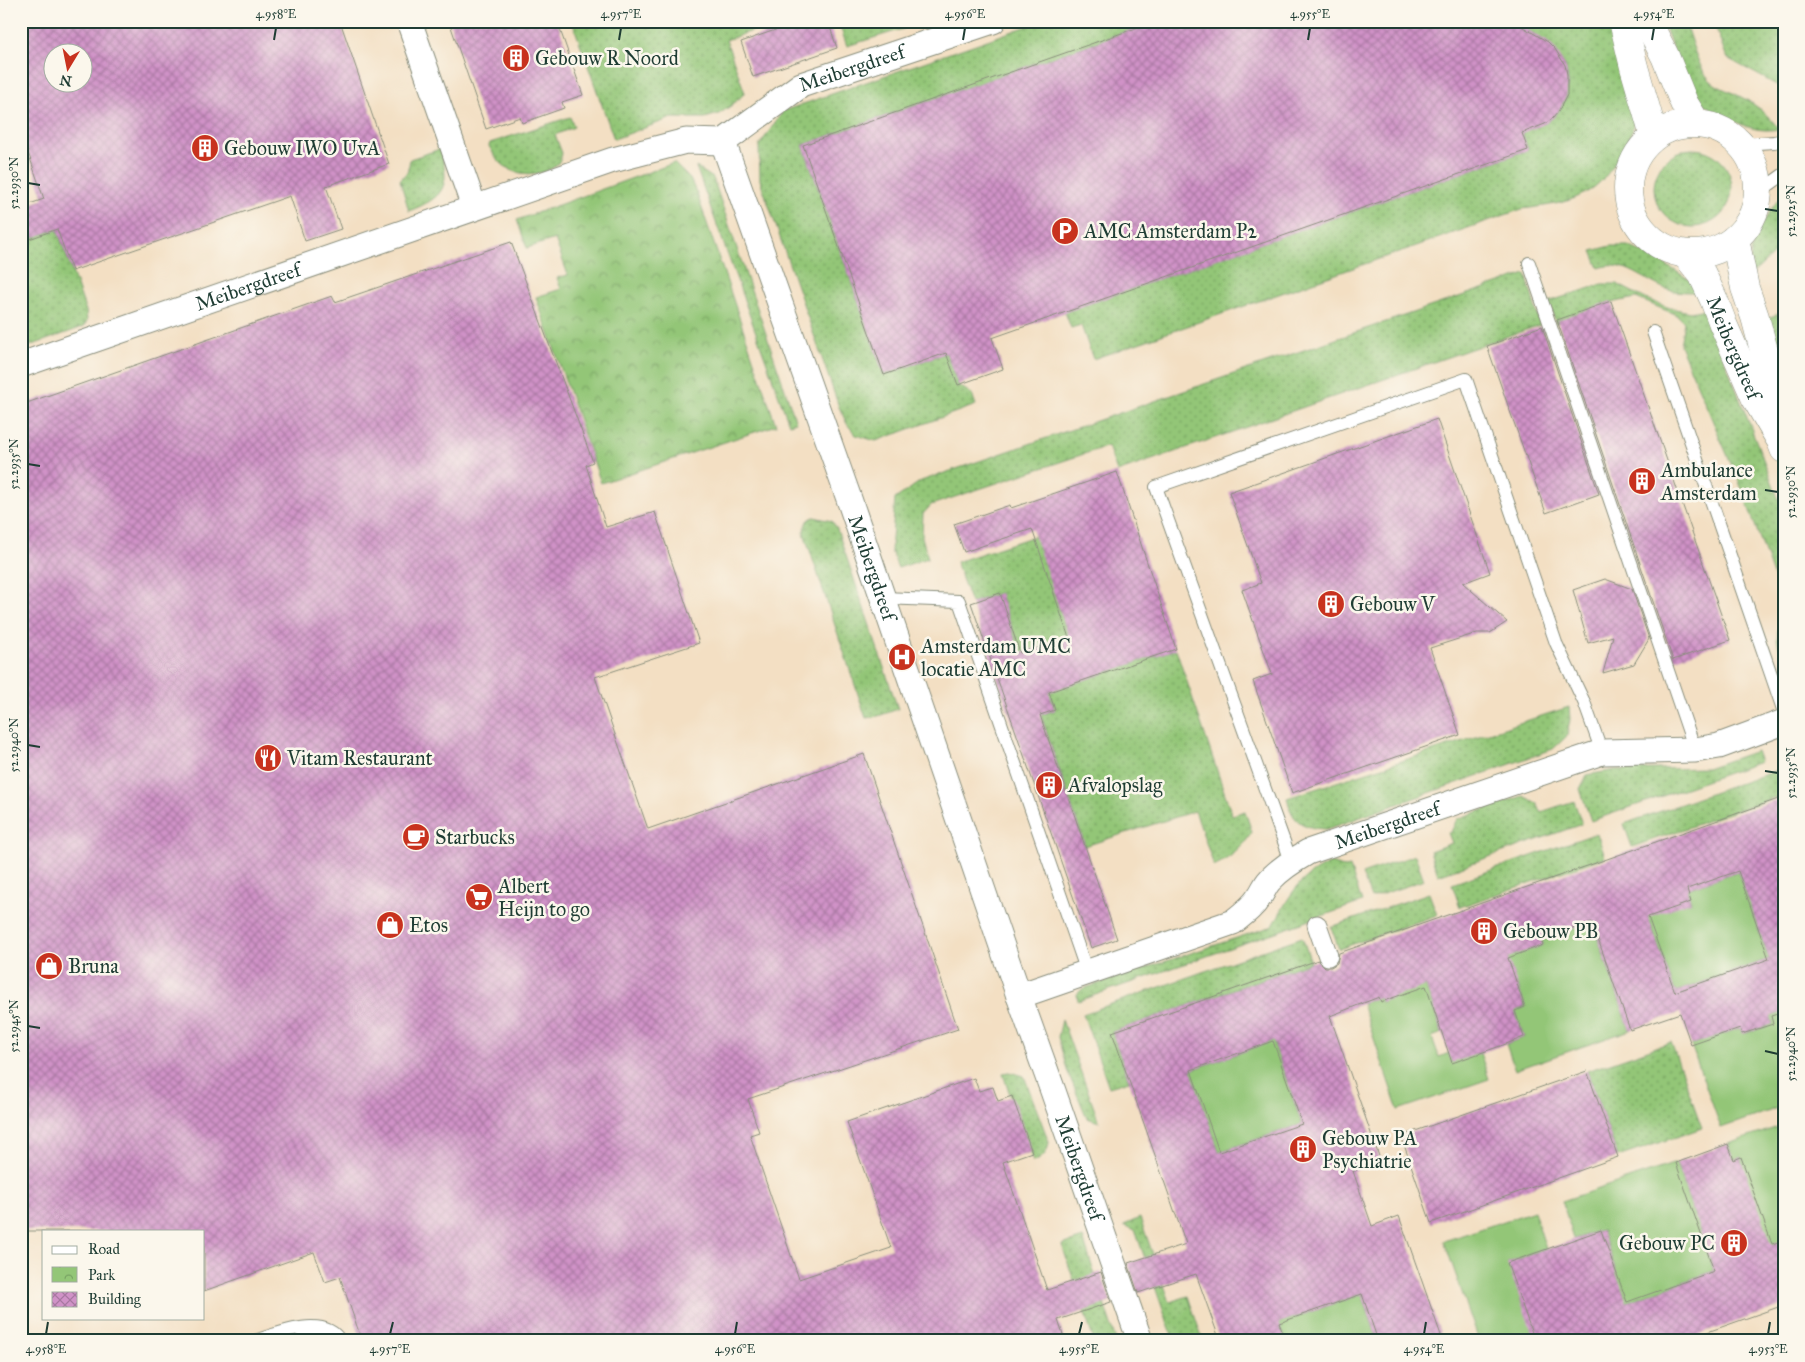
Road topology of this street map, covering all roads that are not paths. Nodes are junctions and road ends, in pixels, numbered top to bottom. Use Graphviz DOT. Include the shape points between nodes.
graph roads {
  1 [pos="409,21"];
  2 [pos="993,21"];
  3 [pos="1623,21"];
  4 [pos="1647,21"];
  5 [pos="1697,124"];
  6 [pos="1654,136"];
  7 [pos="1784,140"];
  8 [pos="723,142"];
  9 [pos="1741,144"];
  10 [pos="1784,174"];
  11 [pos="1759,192"];
  12 [pos="474,207"];
  13 [pos="1735,239"];
  14 [pos="1686,255"];
  15 [pos="1529,263"];
  16 [pos="1653,332"];
  17 [pos="21,365"];
  18 [pos="1782,445"];
  19 [pos="883,598"];
  20 [pos="1784,712"];
  21 [pos="1784,722"];
  22 [pos="1695,750"];
  23 [pos="1602,752"];
  24 [pos="1291,861"];
  25 [pos="1316,925"];
  26 [pos="1328,956"];
  27 [pos="1087,972"];
  28 [pos="1019,996"];
  29 [pos="298,1329"];
  30 [pos="255,1341"];
  31 [pos="317,1341"];
  32 [pos="340,1341"];
  33 [pos="1140,1341"];
  1 -- 12 [label="street"];
  2 -- 8 [label="street, Meibergdreef" via="801,85"];
  3 -- 6 [label="street"];
  4 -- 5 [label="street" via="1684,103"];
  5 -- 6 [label="street" via="1675,126"];
  5 -- 9 [label="street" via="1713,127"];
  6 -- 14 [label="street" via="1640,150 1630,168 1629,208 1638,226 1651,240 1667,250"];
  7 -- 9 [label="lane"];
  8 -- 12 [label="street, Meibergdreef" via="686,141 656,148"];
  8 -- 19 [label="street, Meibergdreef"];
  9 -- 11 [label="street" via="1754,166"];
  10 -- 11 [label="lane"];
  11 -- 13 [label="street" via="1748,226"];
  12 -- 17 [label="street, Meibergdreef"];
  13 -- 14 [label="street" via="1720,249"];
  13 -- 18 [label="street, Meibergdreef" via="1745,288 1774,388"];
  14 -- 18 [label="street, Meibergdreef" via="1702,274 1755,397"];
  15 -- 22 [label="lane"];
  16 -- 20 [label="lane"];
  19 -- 27 [label="lane" via="959,601"];
  19 -- 28 [label="street, Meibergdreef"];
  21 -- 22 [label="street, Meibergdreef" via="1719,746"];
  22 -- 23 [label="street, Meibergdreef"];
  23 -- 24 [label="street, Meibergdreef" via="1308,852"];
  23 -- 24 [label="lane" via="1584,702 1556,643 1466,379 1156,487"];
  24 -- 27 [label="street, Meibergdreef" via="1268,882 1249,910 1233,922"];
  25 -- 26 [label="street"];
  27 -- 28 [label="street, Meibergdreef"];
  28 -- 33 [label="street, Meibergdreef"];
  29 -- 30 [label="lane"];
  29 -- 31 [label="lane"];
  29 -- 32 [label="lane" via="325,1328 336,1333"];
}
